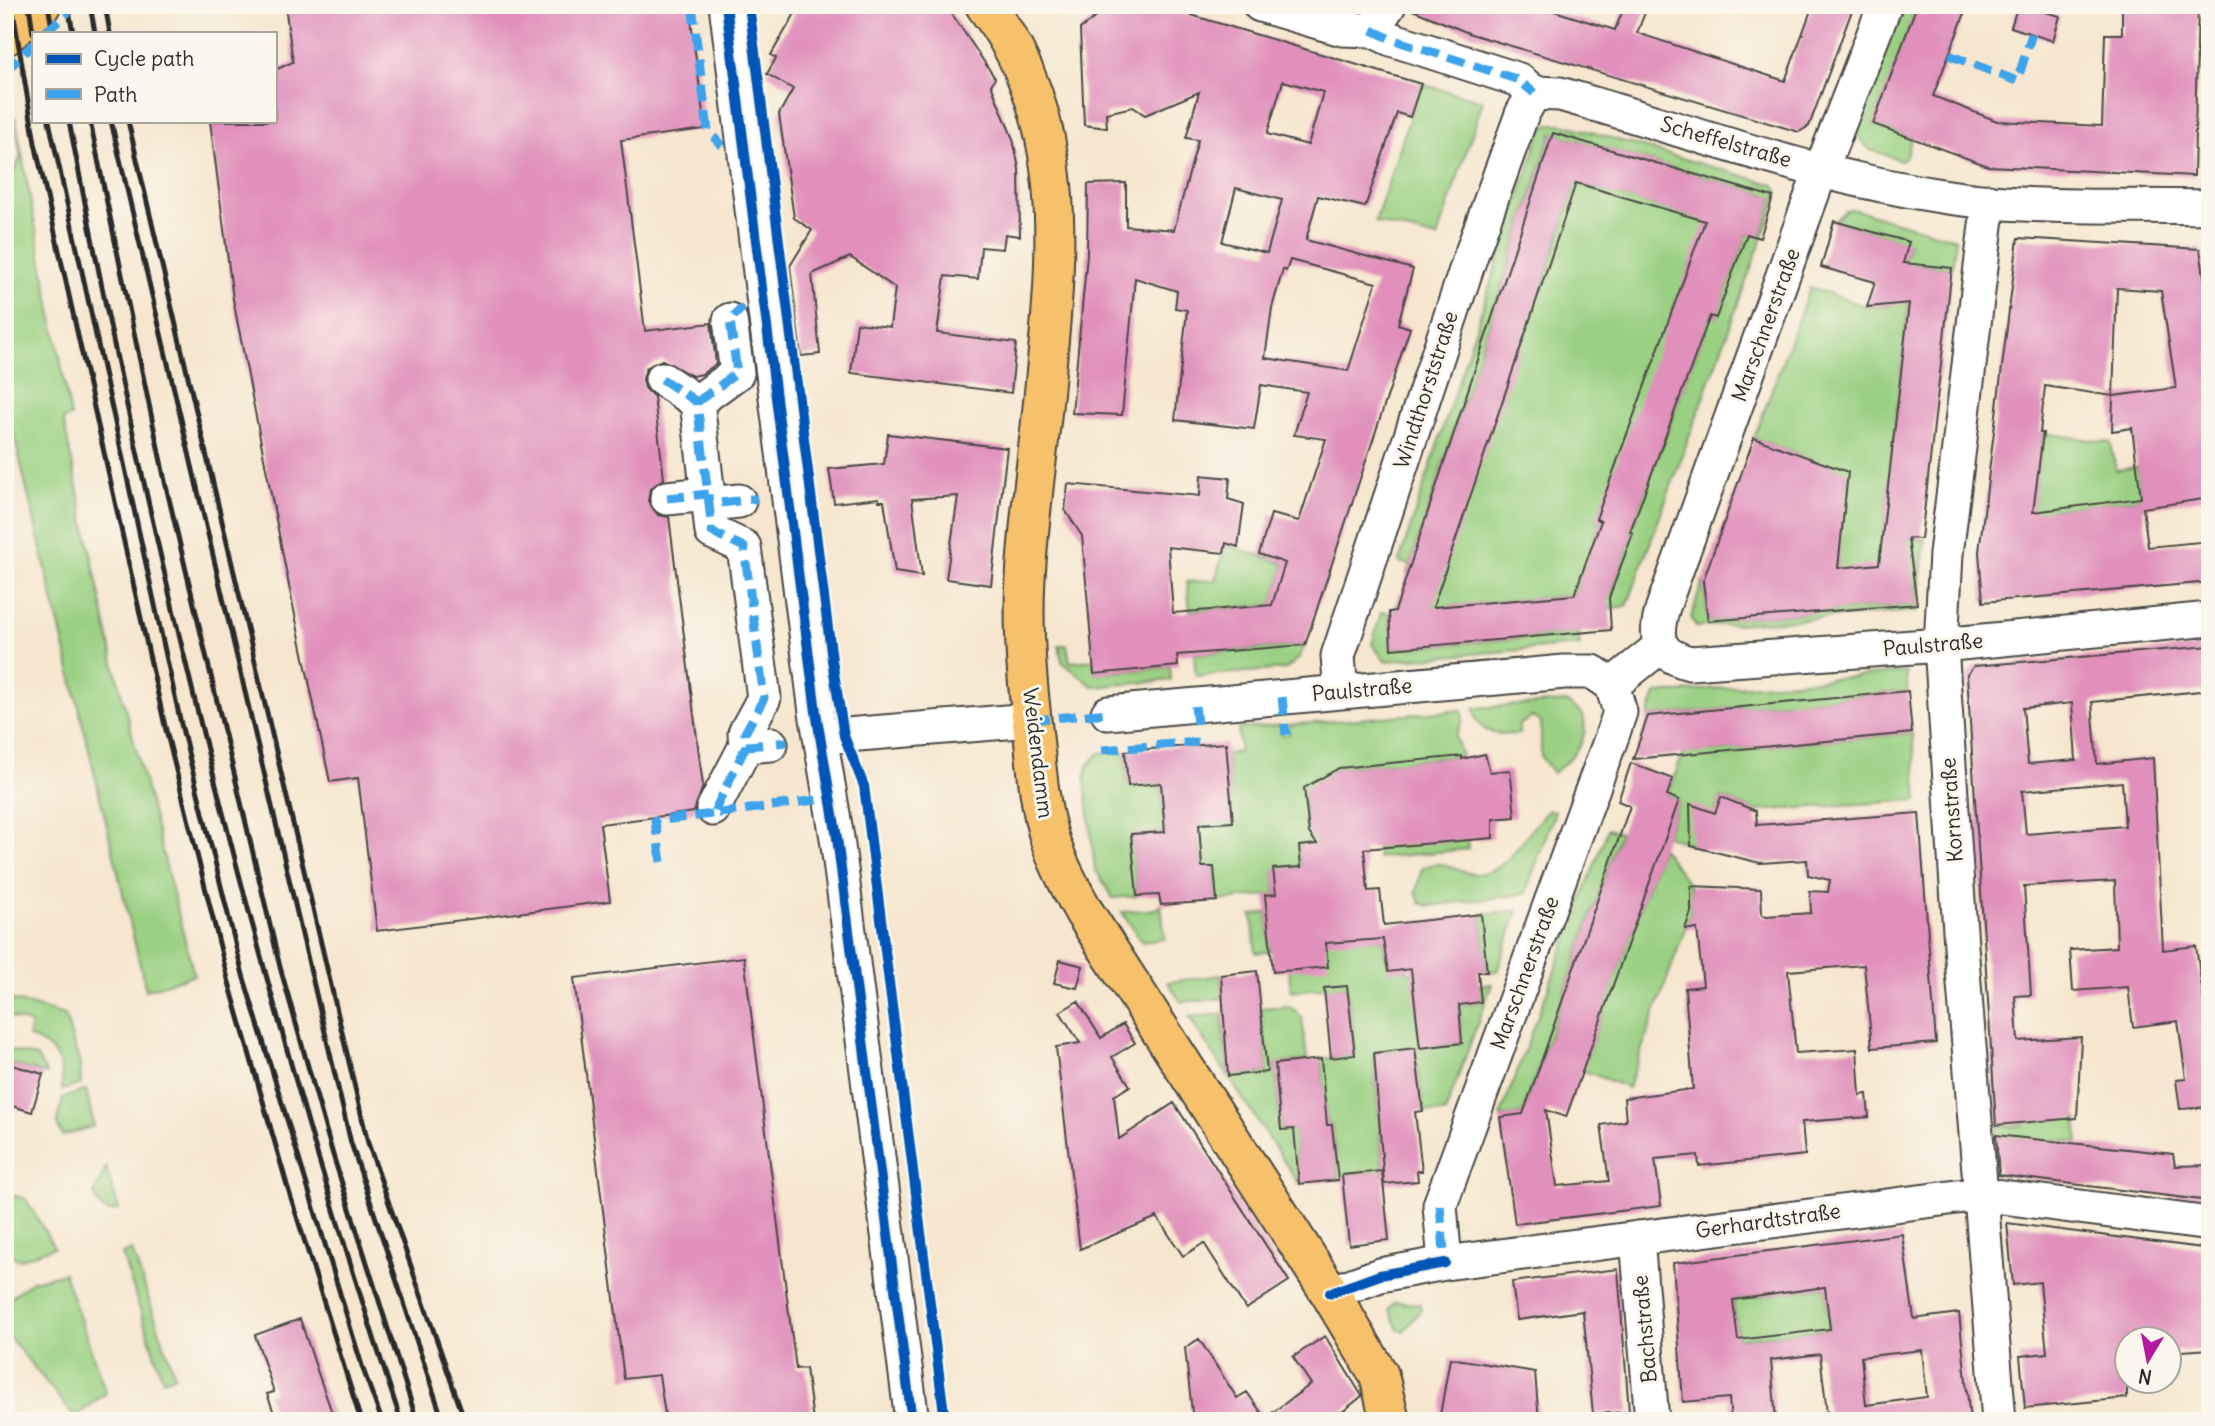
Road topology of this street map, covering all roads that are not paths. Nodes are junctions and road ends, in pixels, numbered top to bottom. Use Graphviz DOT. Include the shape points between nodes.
graph roads {
  1 [pos="41,5"];
  2 [pos="726,5"];
  3 [pos="1260,5"];
  4 [pos="1885,5"];
  5 [pos="990,7"];
  6 [pos="1381,18"];
  7 [pos="5,36"];
  8 [pos="1534,93"];
  9 [pos="1821,170"];
  10 [pos="1989,201"];
  11 [pos="2210,208"];
  12 [pos="730,320"];
  13 [pos="662,379"];
  14 [pos="697,402"];
  15 [pos="667,498"];
  16 [pos="732,499"];
  17 [pos="2210,619"];
  18 [pos="1941,645"];
  19 [pos="1661,646"];
  20 [pos="1612,685"];
  21 [pos="1341,692"];
  22 [pos="1108,713"];
  23 [pos="1031,720"];
  24 [pos="822,737"];
  25 [pos="713,810"];
  26 [pos="1980,1194"];
  27 [pos="2210,1224"];
  28 [pos="1637,1238"];
  29 [pos="1445,1263"];
  30 [pos="1330,1293"];
  31 [pos="912,1421"];
  32 [pos="1391,1421"];
  33 [pos="1652,1421"];
  34 [pos="1999,1421"];
  1 -- 7 [label="main road"];
  2 -- 24 [label="street"];
  3 -- 6 [label="street, Scheffelstraße" via="1342,29"];
  4 -- 9 [label="street, Marschnerstraße"];
  5 -- 23 [label="main road, Weidendamm" via="1031,93 1051,163 1055,198 1054,283 1026,587"];
  6 -- 8 [label="street, Scheffelstraße" via="1391,39 1519,80"];
  8 -- 9 [label="street, Scheffelstraße" via="1560,94"];
  8 -- 21 [label="street, Windthorststraße" via="1522,114 1470,258 1338,656"];
  9 -- 10 [label="street, Scheffelstraße" via="1929,194"];
  9 -- 19 [label="street, Marschnerstraße" via="1663,607 1656,631"];
  10 -- 11 [label="street, Scheffelstraße"];
  10 -- 18 [label="street, Kornstraße" via="1946,554"];
  12 -- 14 [label="street" via="737,373"];
  13 -- 14 [label="street"];
  14 -- 16 [label="street"];
  15 -- 16 [label="street"];
  16 -- 25 [label="street" via="712,532 744,547 764,698 745,733 770,744"];
  17 -- 18 [label="street, Paulstraße"];
  18 -- 19 [label="street, Paulstraße" via="1690,663 1674,659"];
  18 -- 26 [label="street, Kornstraße"];
  19 -- 20 [label="street"];
  20 -- 21 [label="street, Paulstraße" via="1593,672 1583,672"];
  20 -- 29 [label="street, Marschnerstraße" via="1620,712 1440,1205"];
  21 -- 22 [label="street, Paulstraße"];
  23 -- 24 [label="street"];
  23 -- 30 [label="main road, Weidendamm" via="1050,839 1066,879"];
  24 -- 31 [label="street"];
  26 -- 27 [label="street, Gerhardtstraße"];
  26 -- 28 [label="street, Gerhardtstraße"];
  26 -- 34 [label="street, Kornstraße"];
  28 -- 29 [label="street, Gerhardtstraße"];
  28 -- 33 [label="street, Bachstraße"];
  29 -- 30 [label="street, Gerhardtstraße" via="1380,1275"];
  30 -- 32 [label="main road, Weidendamm" via="1379,1375"];
}
